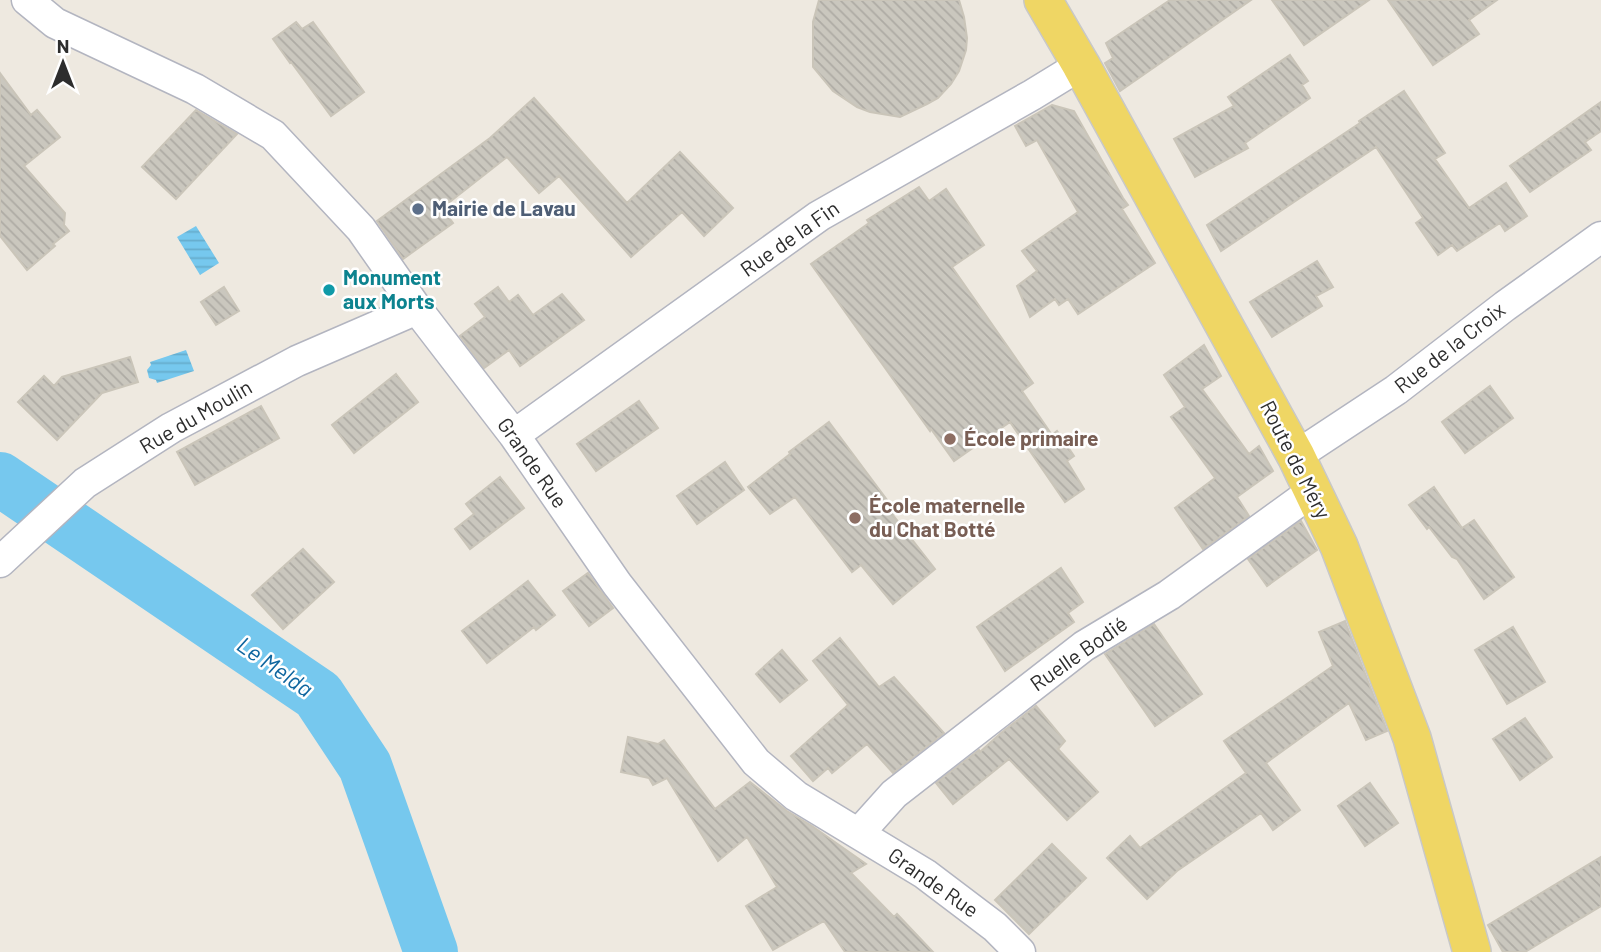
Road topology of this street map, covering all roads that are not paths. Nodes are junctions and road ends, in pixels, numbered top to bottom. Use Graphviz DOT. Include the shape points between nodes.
graph roads {
  1 [pos="27,0"];
  2 [pos="1043,0"];
  3 [pos="1081,65"];
  4 [pos="1601,237"];
  5 [pos="417,309"];
  6 [pos="514,435"];
  7 [pos="1296,456"];
  8 [pos="1312,491"];
  9 [pos="11,552"];
  10 [pos="859,833"];
  11 [pos="1020,952"];
  12 [pos="1472,952"];
  1 -- 5 [label="street, Grande Rue" via="54,23 195,89 273,135 361,229"];
  2 -- 3 [label="main road, Route de Méry"];
  3 -- 6 [label="street, Rue de la Fin" via="819,216"];
  3 -- 7 [label="main road, Route de Méry"];
  4 -- 7 [label="street, Rue de la Croix" via="1396,390"];
  5 -- 6 [label="street, Grande Rue"];
  5 -- 9 [label="street, Rue du Moulin" via="297,361 171,428 85,483"];
  6 -- 10 [label="street, Grande Rue" via="617,584 756,762 796,796"];
  7 -- 8 [label="main road, Route de Méry"];
  8 -- 10 [label="street, Ruelle Bodié" via="1170,595 1084,646 894,794"];
  8 -- 12 [label="main road, Route de Méry" via="1354,583 1412,738"];
  10 -- 11 [label="street, Grande Rue" via="925,874"];
}
